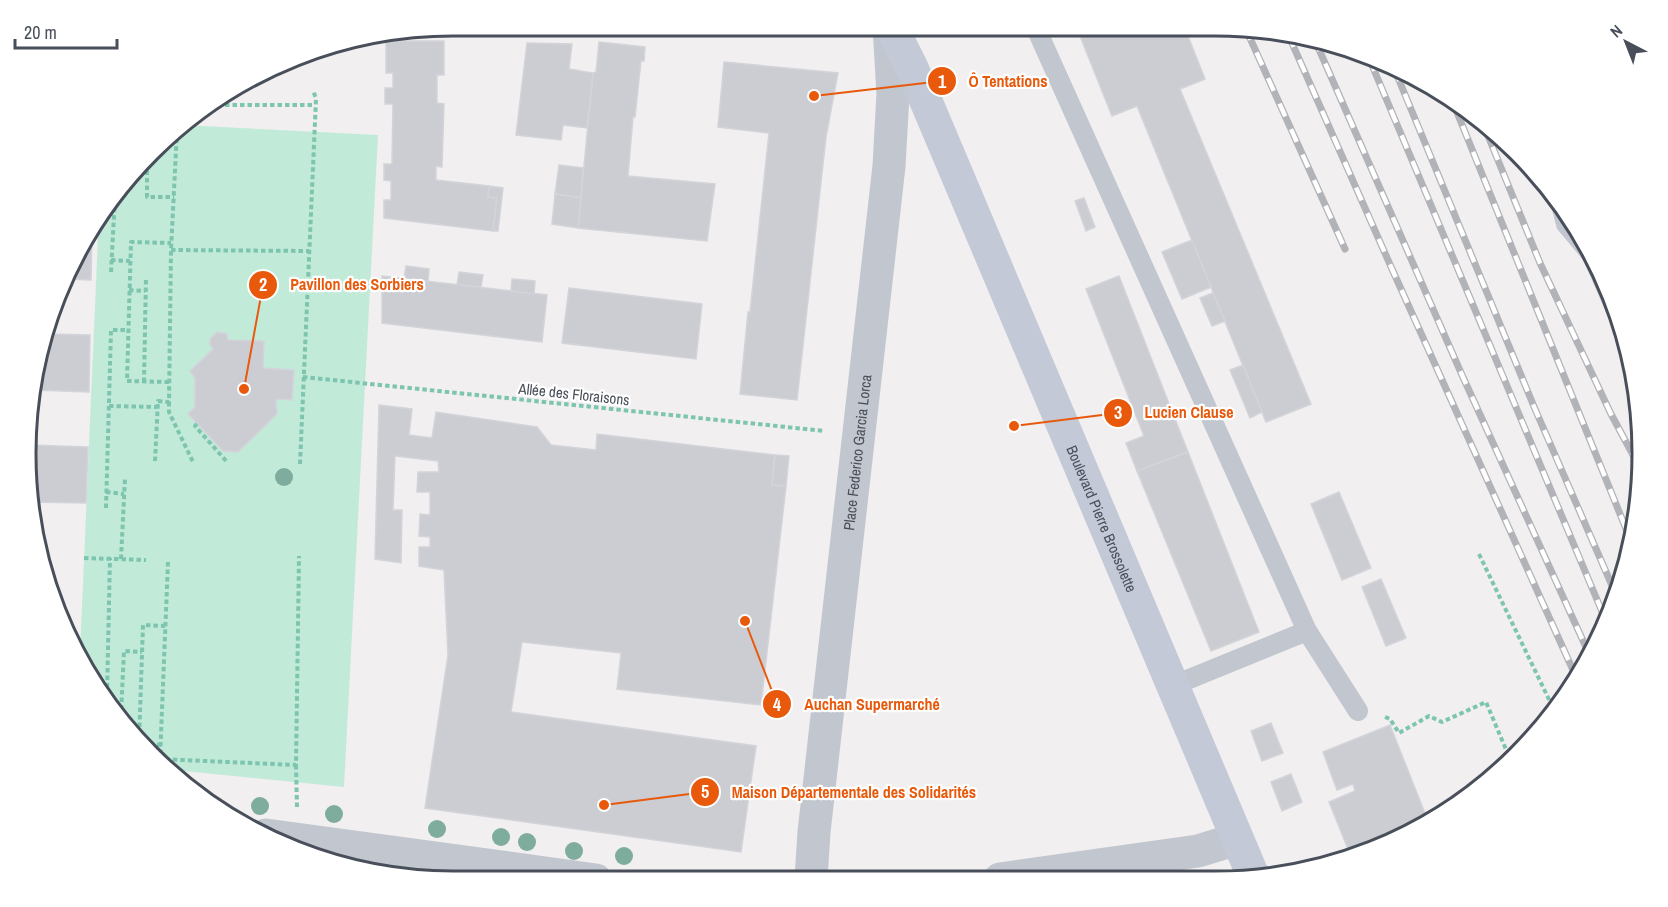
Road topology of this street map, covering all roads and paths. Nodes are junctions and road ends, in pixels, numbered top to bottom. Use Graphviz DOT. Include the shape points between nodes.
graph roads {
  1 [pos="890,36"];
  2 [pos="895,36"];
  3 [pos="1039,36"];
  4 [pos="313,90"];
  5 [pos="224,105"];
  6 [pos="315,105"];
  7 [pos="177,141"];
  8 [pos="144,173"];
  9 [pos="174,197"];
  10 [pos="114,210"];
  11 [pos="171,243"];
  12 [pos="171,250"];
  13 [pos="309,251"];
  14 [pos="111,260"];
  15 [pos="130,261"];
  16 [pos="111,272"];
  17 [pos="146,277"];
  18 [pos="129,290"];
  19 [pos="145,291"];
  20 [pos="128,330"];
  21 [pos="303,377"];
  22 [pos="144,382"];
  23 [pos="169,382"];
  24 [pos="169,402"];
  25 [pos="109,406"];
  26 [pos="157,407"];
  27 [pos="197,424"];
  28 [pos="833,432"];
  29 [pos="155,461"];
  30 [pos="193,462"];
  31 [pos="228,463"];
  32 [pos="300,464"];
  33 [pos="125,478"];
  34 [pos="106,492"];
  35 [pos="124,494"];
  36 [pos="106,508"];
  37 [pos="1479,554"];
  38 [pos="299,556"];
  39 [pos="84,558"];
  40 [pos="110,558"];
  41 [pos="121,559"];
  42 [pos="146,560"];
  43 [pos="168,562"];
  44 [pos="165,626"];
  45 [pos="1307,631"];
  46 [pos="142,652"];
  47 [pos="1172,686"];
  48 [pos="107,687"];
  49 [pos="1550,702"];
  50 [pos="121,707"];
  51 [pos="1358,711"];
  52 [pos="140,729"];
  53 [pos="154,744"];
  54 [pos="161,745"];
  55 [pos="161,751"];
  56 [pos="1507,752"];
  57 [pos="170,759"];
  58 [pos="293,839"];
  59 [pos="1237,839"];
  60 [pos="1250,869"];
  61 [pos="530,871"];
  62 [pos="812,871"];
  63 [pos="1056,871"];
  1 -- 62 [label="street, Place Federico Garcia Lorca" via="893,94 889,166"];
  2 -- 47 [label="main road, Boulevard Pierre Brossolette"];
  3 -- 45 [label="lane"];
  4 -- 6 [label="path"];
  5 -- 6 [label="path"];
  6 -- 13 [label="path"];
  7 -- 9 [label="path"];
  8 -- 9 [label="path" via="147,196"];
  9 -- 11 [label="path"];
  10 -- 14 [label="path"];
  11 -- 12 [label="path"];
  11 -- 15 [label="path" via="131,242"];
  12 -- 13 [label="path"];
  12 -- 23 [label="path"];
  13 -- 21 [label="path"];
  14 -- 15 [label="path"];
  14 -- 16 [label="path"];
  15 -- 18 [label="path"];
  17 -- 19 [label="path"];
  18 -- 19 [label="path"];
  18 -- 20 [label="path"];
  19 -- 22 [label="path"];
  20 -- 22 [label="path" via="127,381"];
  20 -- 25 [label="path" via="111,330"];
  21 -- 28 [label="path, Allée des Floraisons"];
  21 -- 32 [label="path"];
  22 -- 23 [label="path"];
  23 -- 24 [label="path"];
  24 -- 26 [label="path" via="158,401"];
  24 -- 30 [label="path" via="169,412"];
  25 -- 26 [label="path"];
  25 -- 34 [label="path"];
  26 -- 29 [label="path"];
  27 -- 31 [label="path"];
  33 -- 35 [label="path"];
  34 -- 35 [label="path"];
  34 -- 36 [label="path"];
  35 -- 41 [label="path"];
  37 -- 49 [label="path"];
  38 -- 57 [label="path" via="296,765"];
  39 -- 40 [label="path"];
  40 -- 41 [label="path"];
  40 -- 48 [label="path"];
  41 -- 42 [label="path"];
  43 -- 44 [label="path"];
  44 -- 46 [label="path" via="143,625"];
  44 -- 54 [label="path"];
  45 -- 47 [label="lane"];
  45 -- 51 [label="lane"];
  46 -- 50 [label="path" via="124,651"];
  46 -- 52 [label="path"];
  47 -- 59 [label="main road, Boulevard Pierre Brossolette"];
  51 -- 56 [label="path" via="1390,719 1399,734 1429,716 1442,722 1486,702"];
  53 -- 54 [label="path"];
  54 -- 55 [label="path"];
  58 -- 61 [label="street"];
  59 -- 60 [label="main road, Boulevard Pierre Brossolette"];
  59 -- 63 [label="street" via="1197,851"];
}
